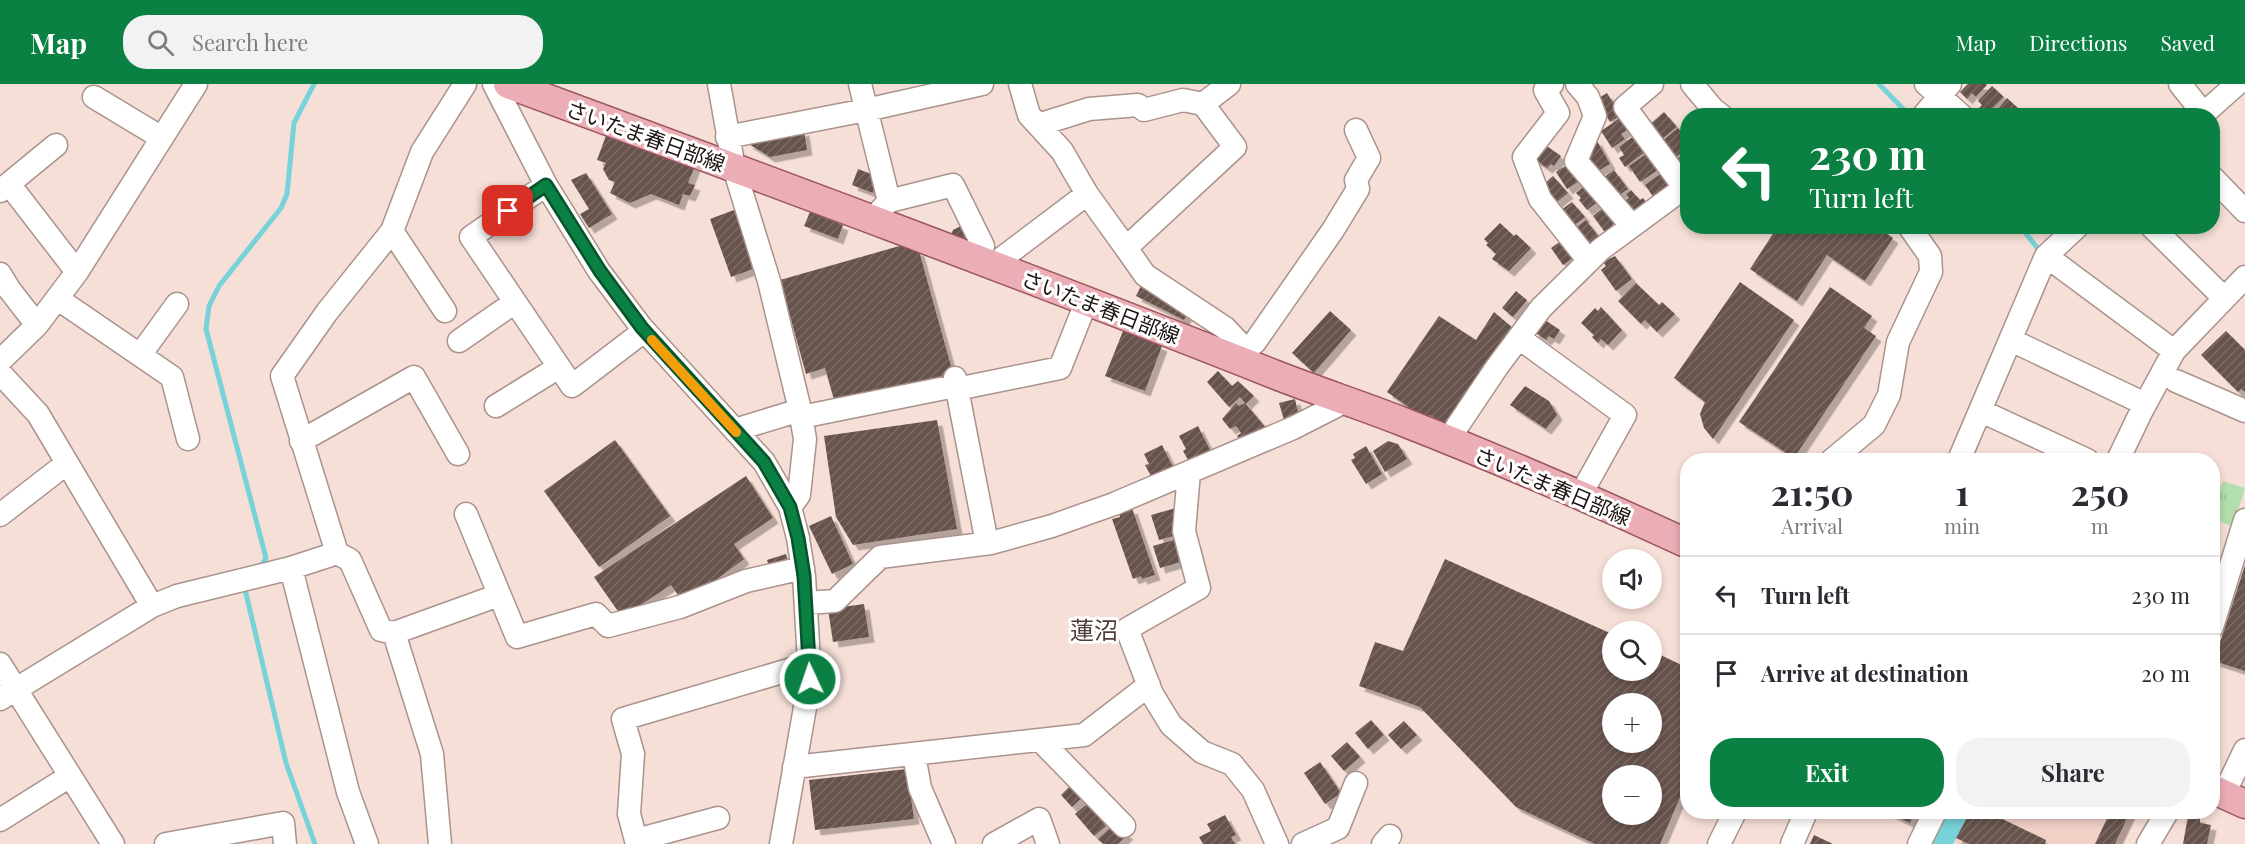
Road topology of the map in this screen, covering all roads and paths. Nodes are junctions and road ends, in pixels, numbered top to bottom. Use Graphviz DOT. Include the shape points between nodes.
graph roads {
  1 [pos="196,84"];
  2 [pos="465,84"];
  3 [pos="494,84"];
  4 [pos="508,84"];
  5 [pos="719,84"];
  6 [pos="860,84"];
  7 [pos="982,84"];
  8 [pos="1020,84"];
  9 [pos="1229,84"];
  10 [pos="1552,84"];
  11 [pos="1577,84"];
  12 [pos="1651,84"];
  13 [pos="1692,84"];
  14 [pos="2180,84"];
  15 [pos="1939,88"];
  16 [pos="2238,92"];
  17 [pos="94,97"];
  18 [pos="1203,104"];
  19 [pos="1712,108"];
  20 [pos="1928,108"];
  21 [pos="1955,108"];
  22 [pos="2198,108"];
  23 [pos="2212,108"];
  24 [pos="866,110"];
  25 [pos="1038,125"];
  26 [pos="1356,130"];
  27 [pos="728,137"];
  28 [pos="162,138"];
  29 [pos="56,145"];
  30 [pos="734,168"];
  31 [pos="1680,178"];
  32 [pos="546,185"];
  33 [pos="2220,185"];
  34 [pos="4,187"];
  35 [pos="1680,190"];
  36 [pos="1087,194"];
  37 [pos="881,210"];
  38 [pos="2245,212"];
  39 [pos="1632,226"];
  40 [pos="392,231"];
  41 [pos="1915,234"];
  42 [pos="2069,234"];
  43 [pos="2159,234"];
  44 [pos="1126,248"];
  45 [pos="2046,256"];
  46 [pos="1589,261"];
  47 [pos="987,262"];
  48 [pos="77,272"];
  49 [pos="0,274"];
  50 [pos="2245,277"];
  51 [pos="2224,298"];
  52 [pos="58,299"];
  53 [pos="1087,300"];
  54 [pos="515,302"];
  55 [pos="177,304"];
  56 [pos="446,311"];
  57 [pos="37,325"];
  58 [pos="644,331"];
  59 [pos="1519,338"];
  60 [pos="2011,340"];
  61 [pos="459,341"];
  62 [pos="2174,351"];
  63 [pos="140,355"];
  64 [pos="1244,356"];
  65 [pos="0,360"];
  66 [pos="559,367"];
  67 [pos="0,374"];
  68 [pos="956,378"];
  69 [pos="2176,381"];
  70 [pos="1344,402"];
  71 [pos="2145,404"];
  72 [pos="495,406"];
  73 [pos="1981,411"];
  74 [pos="2245,411"];
  75 [pos="801,413"];
  76 [pos="735,430"];
  77 [pos="188,439"];
  78 [pos="1448,440"];
  79 [pos="301,441"];
  80 [pos="1840,453"];
  81 [pos="1962,453"];
  82 [pos="2072,453"];
  83 [pos="2121,453"];
  84 [pos="458,454"];
  85 [pos="67,463"];
  86 [pos="1189,472"];
  87 [pos="1581,494"];
  88 [pos="790,507"];
  89 [pos="466,514"];
  90 [pos="0,515"];
  91 [pos="2245,520"];
  92 [pos="1680,540"];
  93 [pos="987,543"];
  94 [pos="2240,552"];
  95 [pos="337,553"];
  96 [pos="291,568"];
  97 [pos="803,568"];
  98 [pos="499,595"];
  99 [pos="806,603"];
  100 [pos="152,606"];
  101 [pos="2220,606"];
  102 [pos="394,633"];
  103 [pos="0,664"];
  104 [pos="809,664"];
  105 [pos="1149,685"];
  106 [pos="8,694"];
  107 [pos="1041,741"];
  108 [pos="2245,750"];
  109 [pos="914,755"];
  110 [pos="794,767"];
  111 [pos="70,776"];
  112 [pos="1356,783"];
  113 [pos="2227,795"];
  114 [pos="718,818"];
  115 [pos="1732,819"];
  116 [pos="1803,819"];
  117 [pos="1932,819"];
  118 [pos="2163,819"];
  119 [pos="0,820"];
  120 [pos="1124,826"];
  121 [pos="637,842"];
  122 [pos="113,844"];
  123 [pos="166,844"];
  124 [pos="285,844"];
  125 [pos="367,844"];
  126 [pos="440,844"];
  127 [pos="781,844"];
  128 [pos="944,844"];
  129 [pos="994,844"];
  130 [pos="1048,844"];
  131 [pos="1277,844"];
  132 [pos="1303,844"];
  133 [pos="1719,844"];
  134 [pos="1792,844"];
  135 [pos="1919,844"];
  136 [pos="2148,844"];
  1 -- 28 [label="street"];
  2 -- 40 [label="street" via="422,152"];
  3 -- 32 [label="street"];
  4 -- 30 [label="main road, さいたま春日部線"];
  5 -- 27 [label="street"];
  6 -- 24 [label="street"];
  7 -- 24 [label="street"];
  8 -- 25 [label="street" via="1029,115"];
  9 -- 18 [label="street"];
  10 -- 46 [label="street" via="1545,90 1558,114 1524,157 1540,199"];
  11 -- 39 [label="street" via="1588,97 1595,116 1576,161"];
  12 -- 31 [label="street" via="1626,107"];
  13 -- 19 [label="street"];
  14 -- 22 [label="street"];
  15 -- 20 [label="street"];
  15 -- 21 [label="street"];
  16 -- 23 [label="street"];
  17 -- 28 [label="street"];
  18 -- 25 [label="street" via="1183,100 1144,110 1138,105 1089,109"];
  18 -- 44 [label="street" via="1235,147"];
  24 -- 27 [label="street"];
  24 -- 37 [label="street"];
  25 -- 36 [label="street" via="1062,151"];
  26 -- 64 [label="street" via="1369,158 1356,180 1358,189"];
  27 -- 30 [label="street"];
  28 -- 48 [label="street"];
  29 -- 34 [label="street"];
  30 -- 37 [label="main road, さいたま春日部線"];
  30 -- 75 [label="street" via="769,281"];
  32 -- 54 [label="street" via="471,237"];
  32 -- 58 [label="street" via="600,271"];
  33 -- 38 [label="street"];
  34 -- 48 [label="street"];
  35 -- 39 [label="street"];
  36 -- 44 [label="street"];
  36 -- 47 [label="street"];
  37 -- 47 [label="main road, さいたま春日部線"];
  37 -- 47 [label="street" via="952,184"];
  39 -- 46 [label="street"];
  40 -- 56 [label="street"];
  40 -- 79 [label="street" via="282,376"];
  41 -- 80 [label="street" via="1930,256 1932,272 1898,342 1889,395 1874,425"];
  42 -- 45 [label="street"];
  43 -- 51 [label="street"];
  44 -- 64 [label="street" via="1145,275 1225,328"];
  45 -- 60 [label="street"];
  45 -- 62 [label="street"];
  46 -- 59 [label="street" via="1541,308"];
  47 -- 53 [label="main road, さいたま春日部線"];
  48 -- 52 [label="street"];
  49 -- 57 [label="street"];
  50 -- 51 [label="street"];
  51 -- 62 [label="street"];
  52 -- 57 [label="street"];
  52 -- 63 [label="street"];
  53 -- 64 [label="main road, さいたま春日部線"];
  53 -- 93 [label="street" via="1060,368 957,389"];
  54 -- 61 [label="street"];
  54 -- 66 [label="street"];
  55 -- 63 [label="street"];
  57 -- 65 [label="street"];
  58 -- 66 [label="street" via="572,386"];
  58 -- 76 [label="street"];
  59 -- 78 [label="street"];
  59 -- 87 [label="street" via="1625,415"];
  60 -- 71 [label="street"];
  60 -- 73 [label="street"];
  62 -- 71 [label="street"];
  63 -- 77 [label="street" via="172,377"];
  64 -- 70 [label="main road, さいたま春日部線"];
  66 -- 72 [label="street"];
  67 -- 85 [label="street" via="38,414"];
  68 -- 75 [label="street" via="955,386"];
  69 -- 74 [label="street"];
  70 -- 78 [label="main road, さいたま春日部線"];
  70 -- 86 [label="street"];
  71 -- 83 [label="street"];
  73 -- 81 [label="street"];
  73 -- 82 [label="street"];
  75 -- 76 [label="street"];
  75 -- 88 [label="street" via="805,440 799,495"];
  76 -- 88 [label="street" via="764,462"];
  78 -- 87 [label="main road, さいたま春日部線"];
  79 -- 84 [label="street" via="414,377"];
  79 -- 95 [label="street"];
  85 -- 90 [label="street"];
  85 -- 100 [label="street"];
  86 -- 93 [label="street" via="1053,526"];
  86 -- 105 [label="street" via="1184,531 1199,588 1127,629"];
  87 -- 92 [label="main road, さいたま春日部線"];
  88 -- 97 [label="street"];
  89 -- 98 [label="street"];
  91 -- 94 [label="street"];
  93 -- 99 [label="street" via="880,557 835,601"];
  94 -- 101 [label="street"];
  95 -- 96 [label="street"];
  95 -- 102 [label="street" via="350,560 381,630"];
  96 -- 100 [label="street" via="177,596"];
  96 -- 125 [label="street" via="348,792"];
  97 -- 98 [label="street" via="746,581 680,607 608,626 596,614 517,637"];
  97 -- 99 [label="street"];
  98 -- 102 [label="street"];
  99 -- 104 [label="street"];
  100 -- 106 [label="street"];
  102 -- 126 [label="street" via="432,754"];
  103 -- 106 [label="street"];
  104 -- 110 [label="street" via="810,679"];
  104 -- 121 [label="street" via="623,719 633,754 629,814"];
  105 -- 107 [label="street" via="1084,735"];
  105 -- 131 [label="street" via="1171,725 1202,752 1232,764 1253,790"];
  106 -- 111 [label="street"];
  107 -- 109 [label="street"];
  107 -- 120 [label="street"];
  108 -- 113 [label="street"];
  109 -- 110 [label="street"];
  109 -- 128 [label="street" via="920,788"];
  110 -- 127 [label="street"];
  111 -- 119 [label="street"];
  111 -- 122 [label="street"];
  112 -- 132 [label="street" via="1338,828"];
  114 -- 121 [label="street"];
  115 -- 133 [label="street"];
  116 -- 134 [label="street"];
  117 -- 135 [label="street"];
  118 -- 136 [label="street"];
  123 -- 124 [label="street" via="283,823"];
  129 -- 130 [label="street" via="1039,819"];
}
